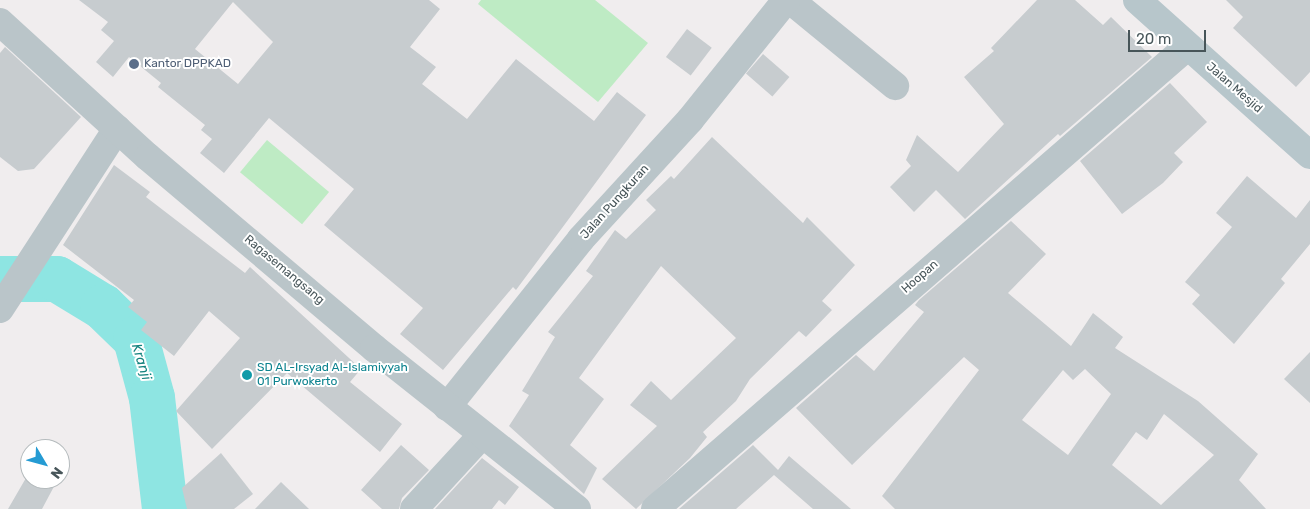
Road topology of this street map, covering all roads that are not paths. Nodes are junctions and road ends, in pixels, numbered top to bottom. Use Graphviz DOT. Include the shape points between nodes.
graph roads {
  1 [pos="788,0"];
  2 [pos="1136,0"];
  3 [pos="0,22"];
  4 [pos="1187,47"];
  5 [pos="895,86"];
  6 [pos="116,129"];
  7 [pos="1310,155"];
  8 [pos="0,309"];
  9 [pos="447,407"];
  10 [pos="482,435"];
  11 [pos="414,509"];
  12 [pos="577,509"];
  13 [pos="655,509"];
  1 -- 5 [label="street"];
  1 -- 9 [label="street, Jalan Pungkuran" via="690,120 581,239"];
  2 -- 4 [label="main road, Jalan Mesjid"];
  3 -- 6 [label="street, Ragasemangsang"];
  4 -- 7 [label="main road, Jalan Mesjid"];
  4 -- 13 [label="street, Hoopan"];
  6 -- 8 [label="street"];
  6 -- 9 [label="street, Ragasemangsang"];
  9 -- 10 [label="street, Ragasemangsang"];
  10 -- 11 [label="street"];
  10 -- 12 [label="street, Ragasemangsang"];
}
